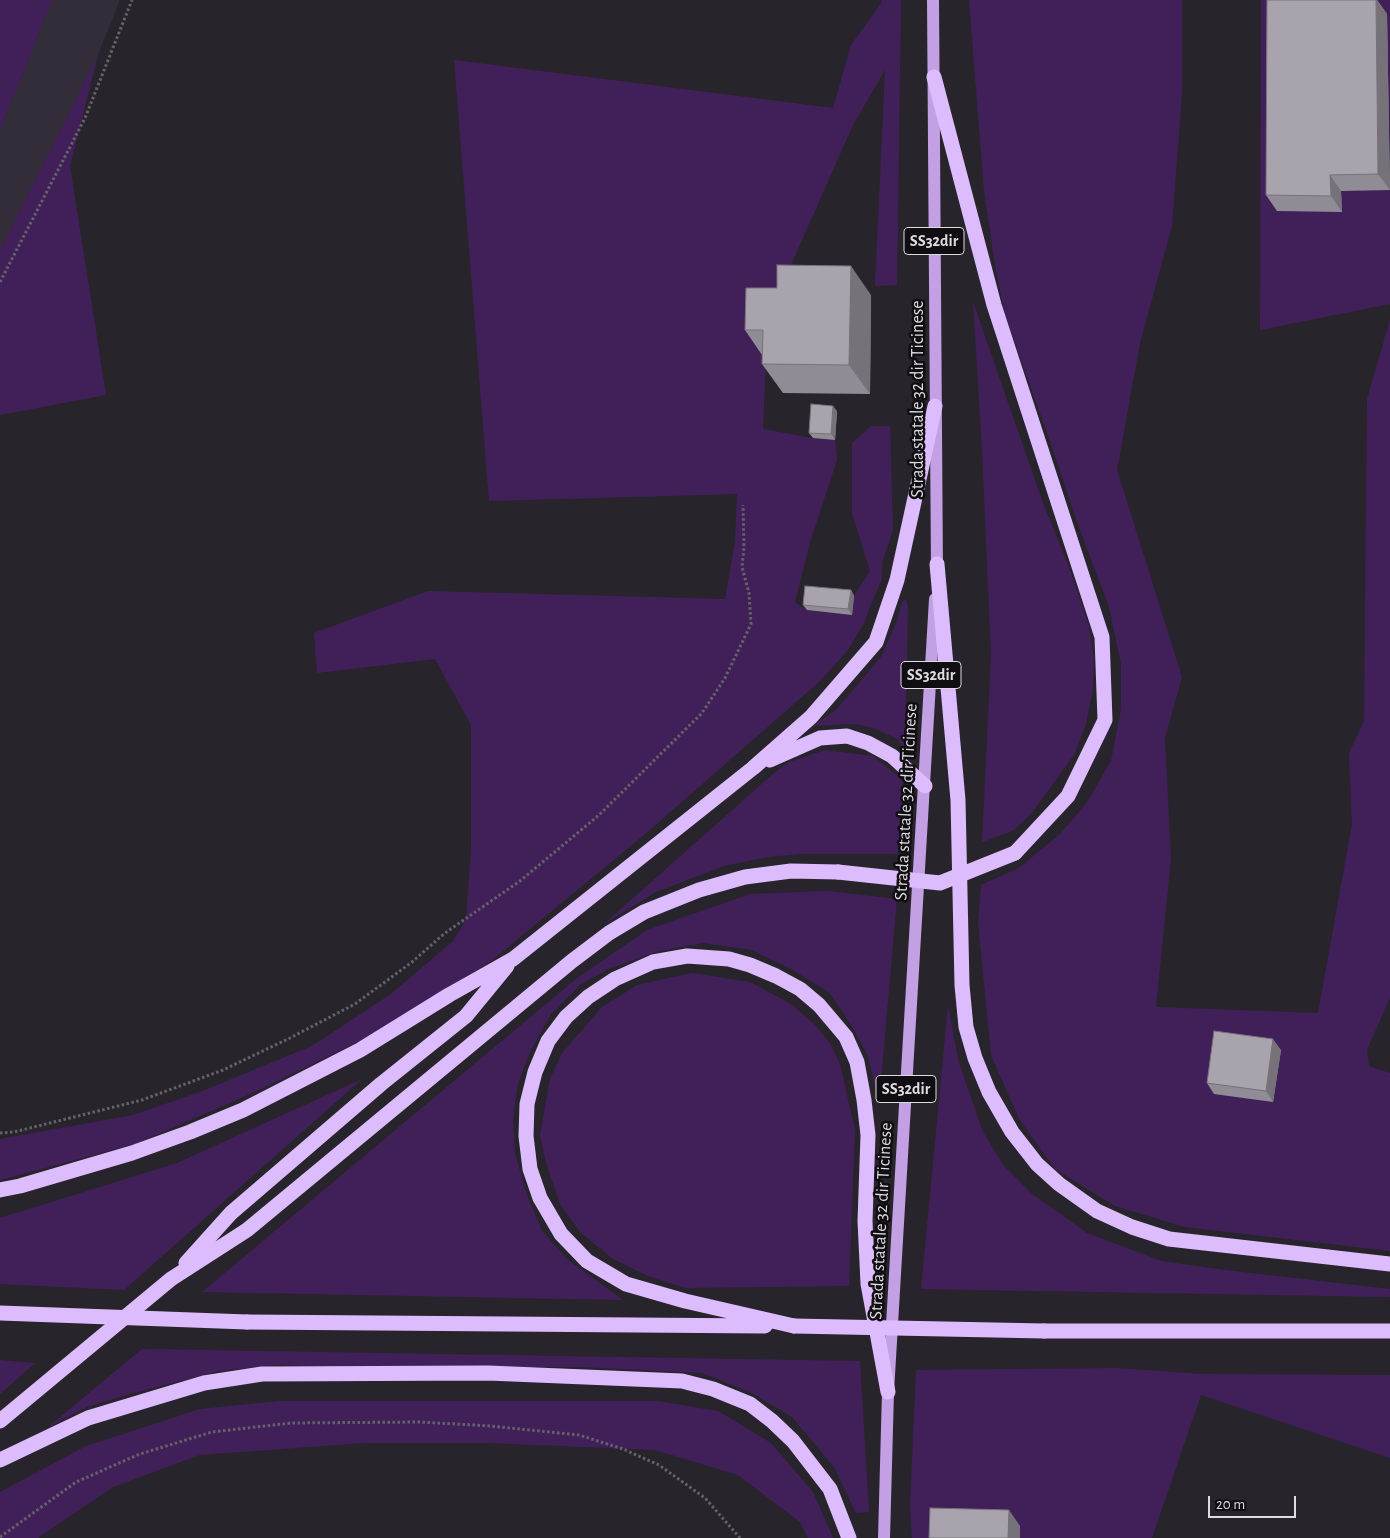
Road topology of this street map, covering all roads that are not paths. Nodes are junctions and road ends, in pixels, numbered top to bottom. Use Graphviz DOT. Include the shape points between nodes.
graph roads {
  1 [pos="933,0"];
  2 [pos="934,76"];
  3 [pos="935,406"];
  4 [pos="937,564"];
  5 [pos="752,768"];
  6 [pos="924,786"];
  7 [pos="513,959"];
  8 [pos="0,1190"];
  9 [pos="1390,1264"];
  10 [pos="171,1279"];
  11 [pos="0,1314"];
  12 [pos="794,1326"];
  13 [pos="1390,1331"];
  14 [pos="888,1392"];
  15 [pos="0,1421"];
  16 [pos="0,1460"];
  17 [pos="884,1534"];
  18 [pos="849,1538"];
  1 -- 2 [label="main road, SS32dir"];
  2 -- 3 [label="main road, Strada statale 32 dir Ticinese / SS32dir"];
  2 -- 10 [label="highway, bridge" via="994,305 1102,637 1105,720 1068,796 1015,853 940,883 838,872 791,871 745,877 699,890 644,912 572,961 247,1230"];
  3 -- 4 [label="main road, Strada statale 32 dir Ticinese / SS32dir"];
  3 -- 5 [label="highway" via="897,580 876,642 811,717"];
  4 -- 6 [label="main road, Strada statale 32 dir Ticinese / SS32dir"];
  4 -- 9 [label="highway" via="958,800 962,984 966,1026 989,1092 1012,1132 1036,1164 1059,1184 1097,1211 1132,1227 1169,1239"];
  5 -- 6 [label="highway" via="820,738 847,736 868,742 892,756"];
  5 -- 7 [label="highway"];
  6 -- 14 [label="main road, Strada statale 32 dir Ticinese / SS32dir"];
  7 -- 8 [label="highway" via="360,1050 243,1110 132,1153"];
  7 -- 10 [label="highway" via="466,1016 231,1212"];
  10 -- 15 [label="highway"];
  11 -- 12 [label="highway, bridge" via="247,1322"];
  12 -- 13 [label="highway, bridge" via="1044,1331"];
  12 -- 14 [label="highway" via="685,1302 626,1284 587,1261 561,1234 540,1198 530,1169 526,1136 527,1104 535,1072 548,1041 566,1017 615,978 654,962 686,956 730,959 758,968 800,989 819,1005 846,1037 857,1062 864,1100 868,1135 865,1220 868,1284"];
  14 -- 17 [label="main road, Strada statale 32 dir Ticinese / SS32dir"];
  16 -- 18 [label="highway" via="88,1418 204,1383 262,1374 488,1373 682,1381 750,1404 772,1421 793,1441 830,1489"];
}
